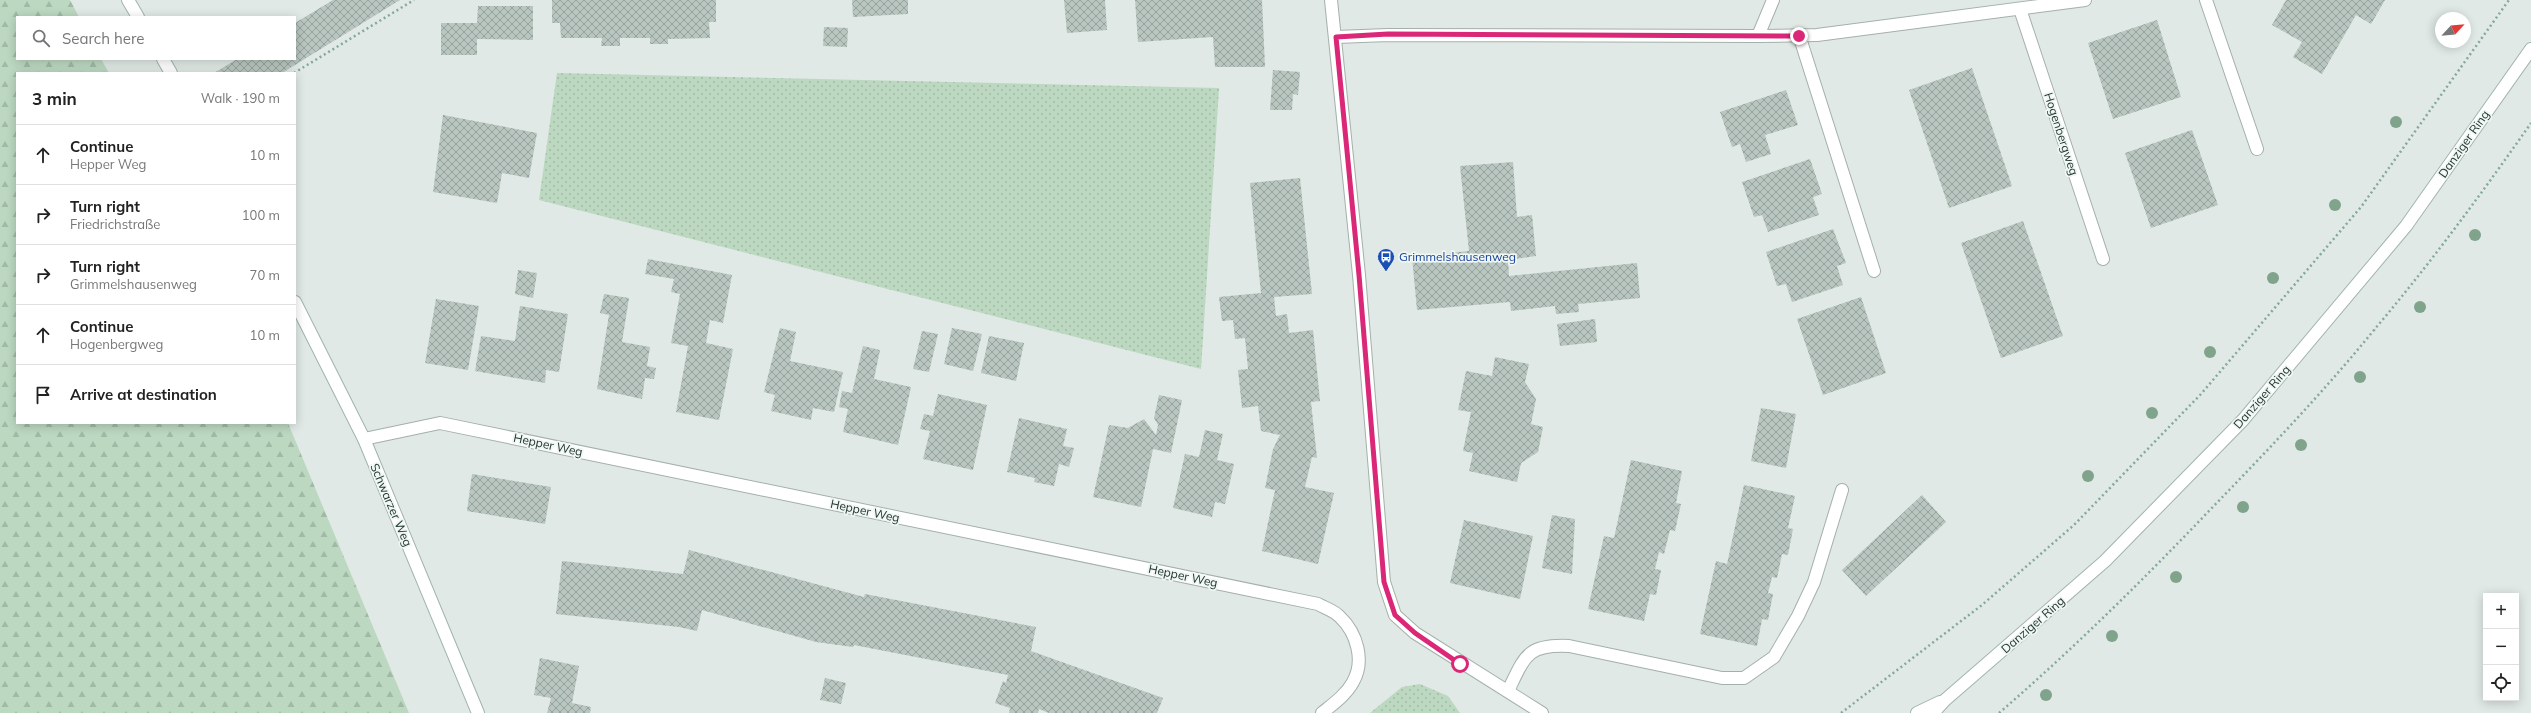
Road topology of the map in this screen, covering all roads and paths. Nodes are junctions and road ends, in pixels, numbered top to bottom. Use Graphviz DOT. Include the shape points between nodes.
graph roads {
  1 [pos="128,0"];
  2 [pos="414,0"];
  3 [pos="1331,0"];
  4 [pos="1773,0"];
  5 [pos="2085,0"];
  6 [pos="2206,0"];
  7 [pos="2509,0"];
  8 [pos="2020,8"];
  9 [pos="137,16"];
  10 [pos="1758,36"];
  11 [pos="1799,36"];
  12 [pos="1336,37"];
  13 [pos="2531,49"];
  14 [pos="164,60"];
  15 [pos="170,72"];
  16 [pos="296,72"];
  17 [pos="2531,122"];
  18 [pos="2257,149"];
  19 [pos="2103,259"];
  20 [pos="1874,271"];
  21 [pos="296,304"];
  22 [pos="364,438"];
  23 [pos="1842,490"];
  24 [pos="1508,691"];
  25 [pos="1945,700"];
  26 [pos="1543,712"];
  27 [pos="478,713"];
  28 [pos="1322,713"];
  29 [pos="1841,713"];
  30 [pos="1917,713"];
  31 [pos="1933,713"];
  32 [pos="1999,713"];
  1 -- 9 [label="street"];
  2 -- 16 [label="path"];
  3 -- 12 [label="street"];
  4 -- 10 [label="street"];
  5 -- 8 [label="street"];
  6 -- 18 [label="street"];
  7 -- 29 [label="path" via="2361,207 2201,394 2074,525 1982,606"];
  8 -- 11 [label="street"];
  8 -- 19 [label="street, Hogenbergweg"];
  10 -- 11 [label="street"];
  10 -- 12 [label="street" via="1388,34"];
  11 -- 20 [label="street"];
  12 -- 24 [label="street" via="1359,275 1384,582 1395,615 1415,633"];
  13 -- 25 [label="street, Danziger Ring" via="2406,226 2243,420 2105,561"];
  14 -- 15 [label="street"];
  17 -- 32 [label="path" via="2499,168 2374,330 2273,444 2134,588"];
  21 -- 22 [label="street, Schwarzer Weg"];
  22 -- 27 [label="street, Schwarzer Weg"];
  22 -- 28 [label="street, Hepper Weg" via="440,423 1318,604 1340,616 1355,637 1359,662 1353,682 1343,695"];
  23 -- 24 [label="street" via="1814,582 1798,616 1774,657 1744,678 1722,678 1569,646 1548,645 1536,649 1522,662"];
  24 -- 26 [label="street"];
  25 -- 30 [label="street, Danziger Ring"];
  25 -- 31 [label="street, Danziger Ring"];
}
